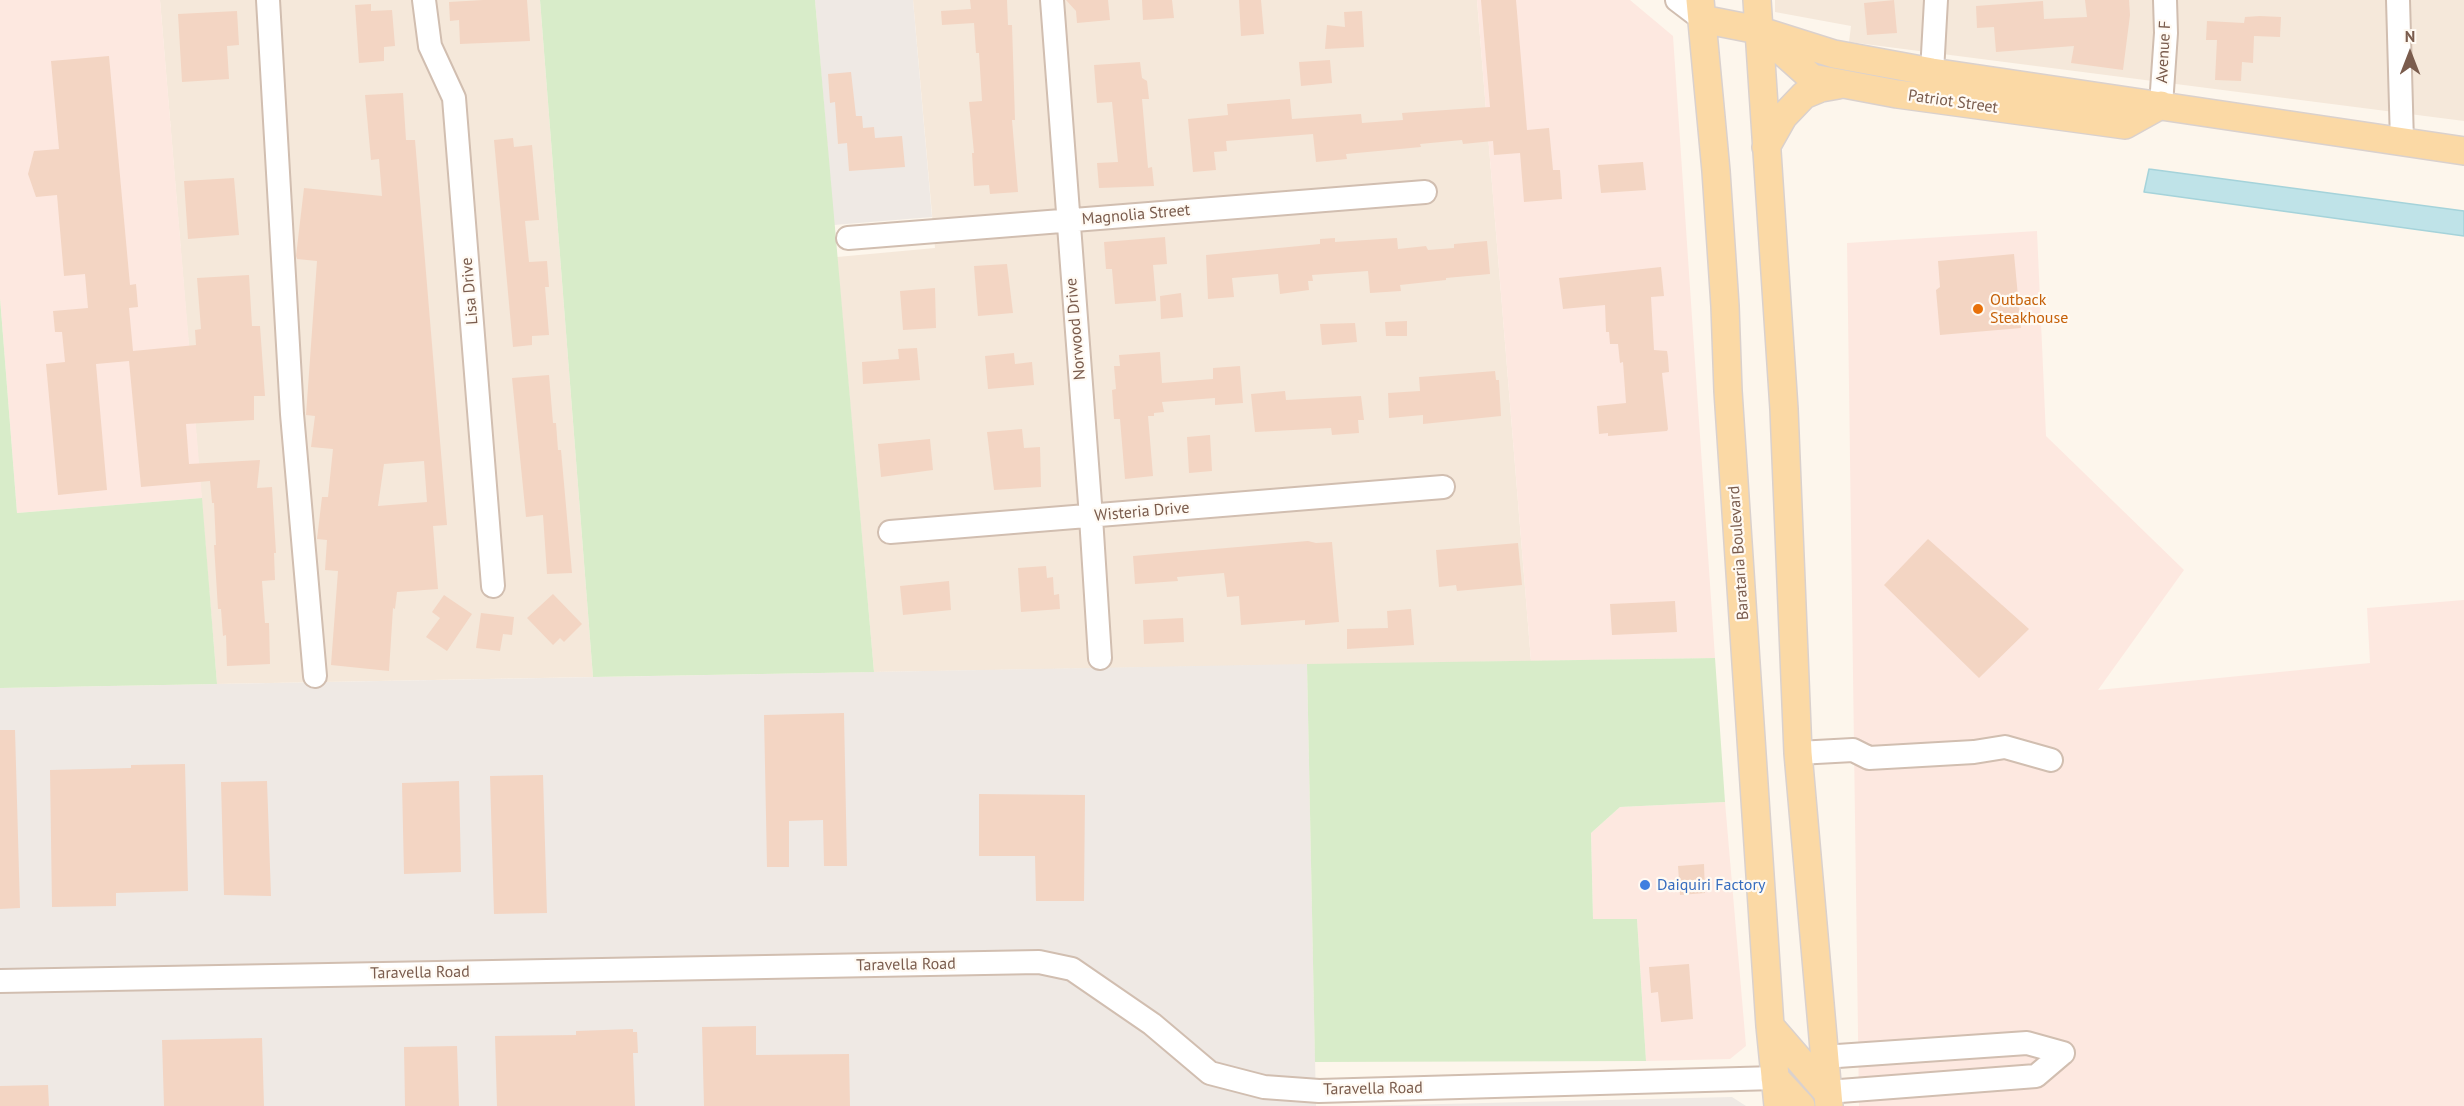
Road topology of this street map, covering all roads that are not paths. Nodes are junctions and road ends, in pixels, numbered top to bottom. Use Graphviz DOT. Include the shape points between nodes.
graph roads {
  1 [pos="268,0"];
  2 [pos="424,0"];
  3 [pos="1052,0"];
  4 [pos="1677,0"];
  5 [pos="1757,0"];
  6 [pos="1936,0"];
  7 [pos="2166,0"];
  8 [pos="2398,0"];
  9 [pos="1701,10"];
  10 [pos="1758,30"];
  11 [pos="1932,72"];
  12 [pos="1845,84"];
  13 [pos="2161,105"];
  14 [pos="2402,142"];
  15 [pos="1766,147"];
  16 [pos="2464,151"];
  17 [pos="1425,192"];
  18 [pos="1067,220"];
  19 [pos="848,238"];
  20 [pos="1443,487"];
  21 [pos="1091,517"];
  22 [pos="890,532"];
  23 [pos="493,586"];
  24 [pos="1100,658"];
  25 [pos="315,676"];
  26 [pos="1798,753"];
  27 [pos="2051,760"];
  28 [pos="0,981"];
  29 [pos="1770,1026"];
  30 [pos="1823,1057"];
  31 [pos="1775,1078"];
  32 [pos="1828,1099"];
  33 [pos="1778,1106"];
  34 [pos="1801,1106"];
  1 -- 25 [label="street" via="292,414"];
  2 -- 23 [label="street, Lisa Drive" via="430,46 454,98"];
  3 -- 18 [label="street, Norwood Drive"];
  4 -- 9 [label="street"];
  5 -- 10 [label="main road"];
  6 -- 11 [label="street"];
  7 -- 13 [label="street, Avenue F"];
  8 -- 14 [label="street"];
  9 -- 10 [label="main road, Patriot Street"];
  9 -- 29 [label="main road, Barataria Boulevard" via="1723,274"];
  10 -- 11 [label="main road, Patriot Street" via="1834,54"];
  10 -- 12 [label="main road, Patriot Street" via="1812,78"];
  10 -- 15 [label="main road"];
  11 -- 13 [label="main road, Patriot Street"];
  12 -- 13 [label="main road, Patriot Street" via="2125,125"];
  12 -- 15 [label="main road" via="1804,95 1783,117"];
  13 -- 14 [label="main road, Patriot Street"];
  14 -- 16 [label="main road, Patriot Street"];
  15 -- 26 [label="main road" via="1784,409"];
  17 -- 18 [label="street, Magnolia Street"];
  18 -- 19 [label="street, Magnolia Street"];
  18 -- 21 [label="street, Norwood Drive"];
  20 -- 21 [label="street, Wisteria Drive"];
  21 -- 22 [label="street, Wisteria Drive"];
  21 -- 24 [label="street, Norwood Drive"];
  26 -- 27 [label="street" via="1853,750 1869,758 2005,747"];
  26 -- 30 [label="main road"];
  28 -- 31 [label="street, Taravella Road" via="1039,962 1072,969 1152,1024 1210,1073 1264,1087 1319,1091"];
  29 -- 31 [label="main road, Barataria Boulevard"];
  29 -- 32 [label="main road"];
  30 -- 32 [label="main road"];
  30 -- 32 [label="street" via="2027,1043 2063,1053 2036,1076"];
  31 -- 33 [label="main road, Barataria Boulevard"];
  31 -- 34 [label="main road"];
}
